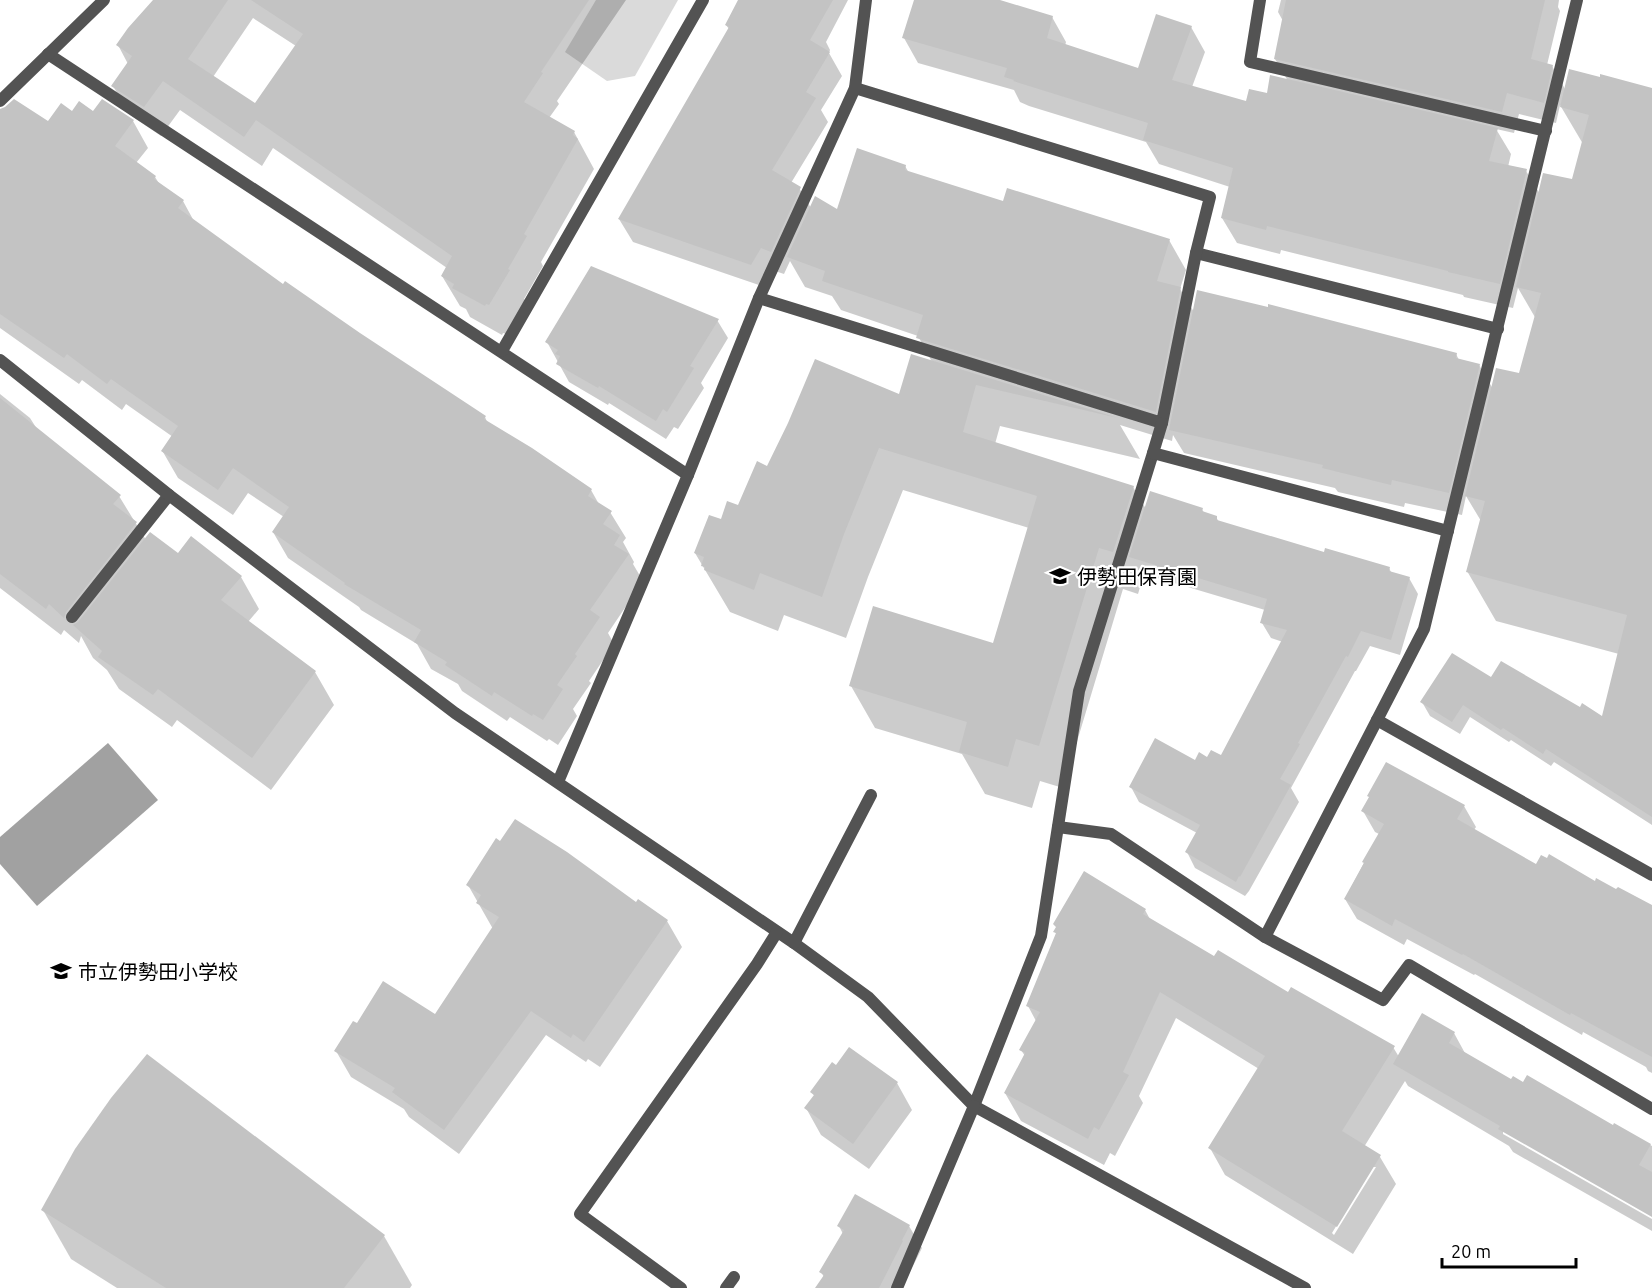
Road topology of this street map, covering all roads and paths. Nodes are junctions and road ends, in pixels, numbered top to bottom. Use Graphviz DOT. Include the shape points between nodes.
graph roads {
  1 [pos="104,0"];
  2 [pos="703,0"];
  3 [pos="866,0"];
  4 [pos="1260,0"];
  5 [pos="1577,0"];
  6 [pos="48,54"];
  7 [pos="855,88"];
  8 [pos="0,100"];
  9 [pos="1546,131"];
  10 [pos="1196,253"];
  11 [pos="759,298"];
  12 [pos="1498,329"];
  13 [pos="502,351"];
  14 [pos="1,364"];
  15 [pos="1162,423"];
  16 [pos="1153,453"];
  17 [pos="688,475"];
  18 [pos="169,495"];
  19 [pos="1448,531"];
  20 [pos="72,617"];
  21 [pos="1377,720"];
  22 [pos="558,782"];
  23 [pos="871,795"];
  24 [pos="1058,827"];
  25 [pos="1652,875"];
  26 [pos="777,932"];
  27 [pos="1265,938"];
  28 [pos="794,943"];
  29 [pos="974,1106"];
  30 [pos="1652,1109"];
  31 [pos="734,1277"];
  32 [pos="681,1288"];
  33 [pos="726,1288"];
  34 [pos="897,1288"];
  35 [pos="1305,1288"];
  1 -- 6 [label="street"];
  2 -- 13 [label="street"];
  3 -- 7 [label="street"];
  4 -- 9 [label="street" via="1250,62"];
  5 -- 9 [label="street"];
  6 -- 8 [label="street"];
  6 -- 13 [label="street"];
  7 -- 10 [label="street" via="1210,197"];
  7 -- 11 [label="street"];
  9 -- 12 [label="street"];
  10 -- 12 [label="street"];
  10 -- 15 [label="street"];
  11 -- 15 [label="street"];
  11 -- 17 [label="street"];
  12 -- 19 [label="street"];
  13 -- 17 [label="street"];
  14 -- 18 [label="street"];
  15 -- 16 [label="street"];
  16 -- 19 [label="street"];
  16 -- 24 [label="street" via="1078,691"];
  17 -- 22 [label="street"];
  18 -- 20 [label="street"];
  18 -- 22 [label="street" via="455,713"];
  19 -- 21 [label="street" via="1424,629"];
  21 -- 25 [label="street"];
  21 -- 27 [label="street"];
  22 -- 26 [label="street"];
  23 -- 28 [label="street"];
  24 -- 27 [label="street" via="1111,834"];
  24 -- 29 [label="street" via="1041,936"];
  26 -- 28 [label="street"];
  26 -- 32 [label="street" via="580,1214"];
  27 -- 30 [label="street" via="1383,1000 1409,965"];
  28 -- 29 [label="street" via="867,997"];
  29 -- 34 [label="street"];
  29 -- 35 [label="street"];
  31 -- 33 [label="street"];
}
